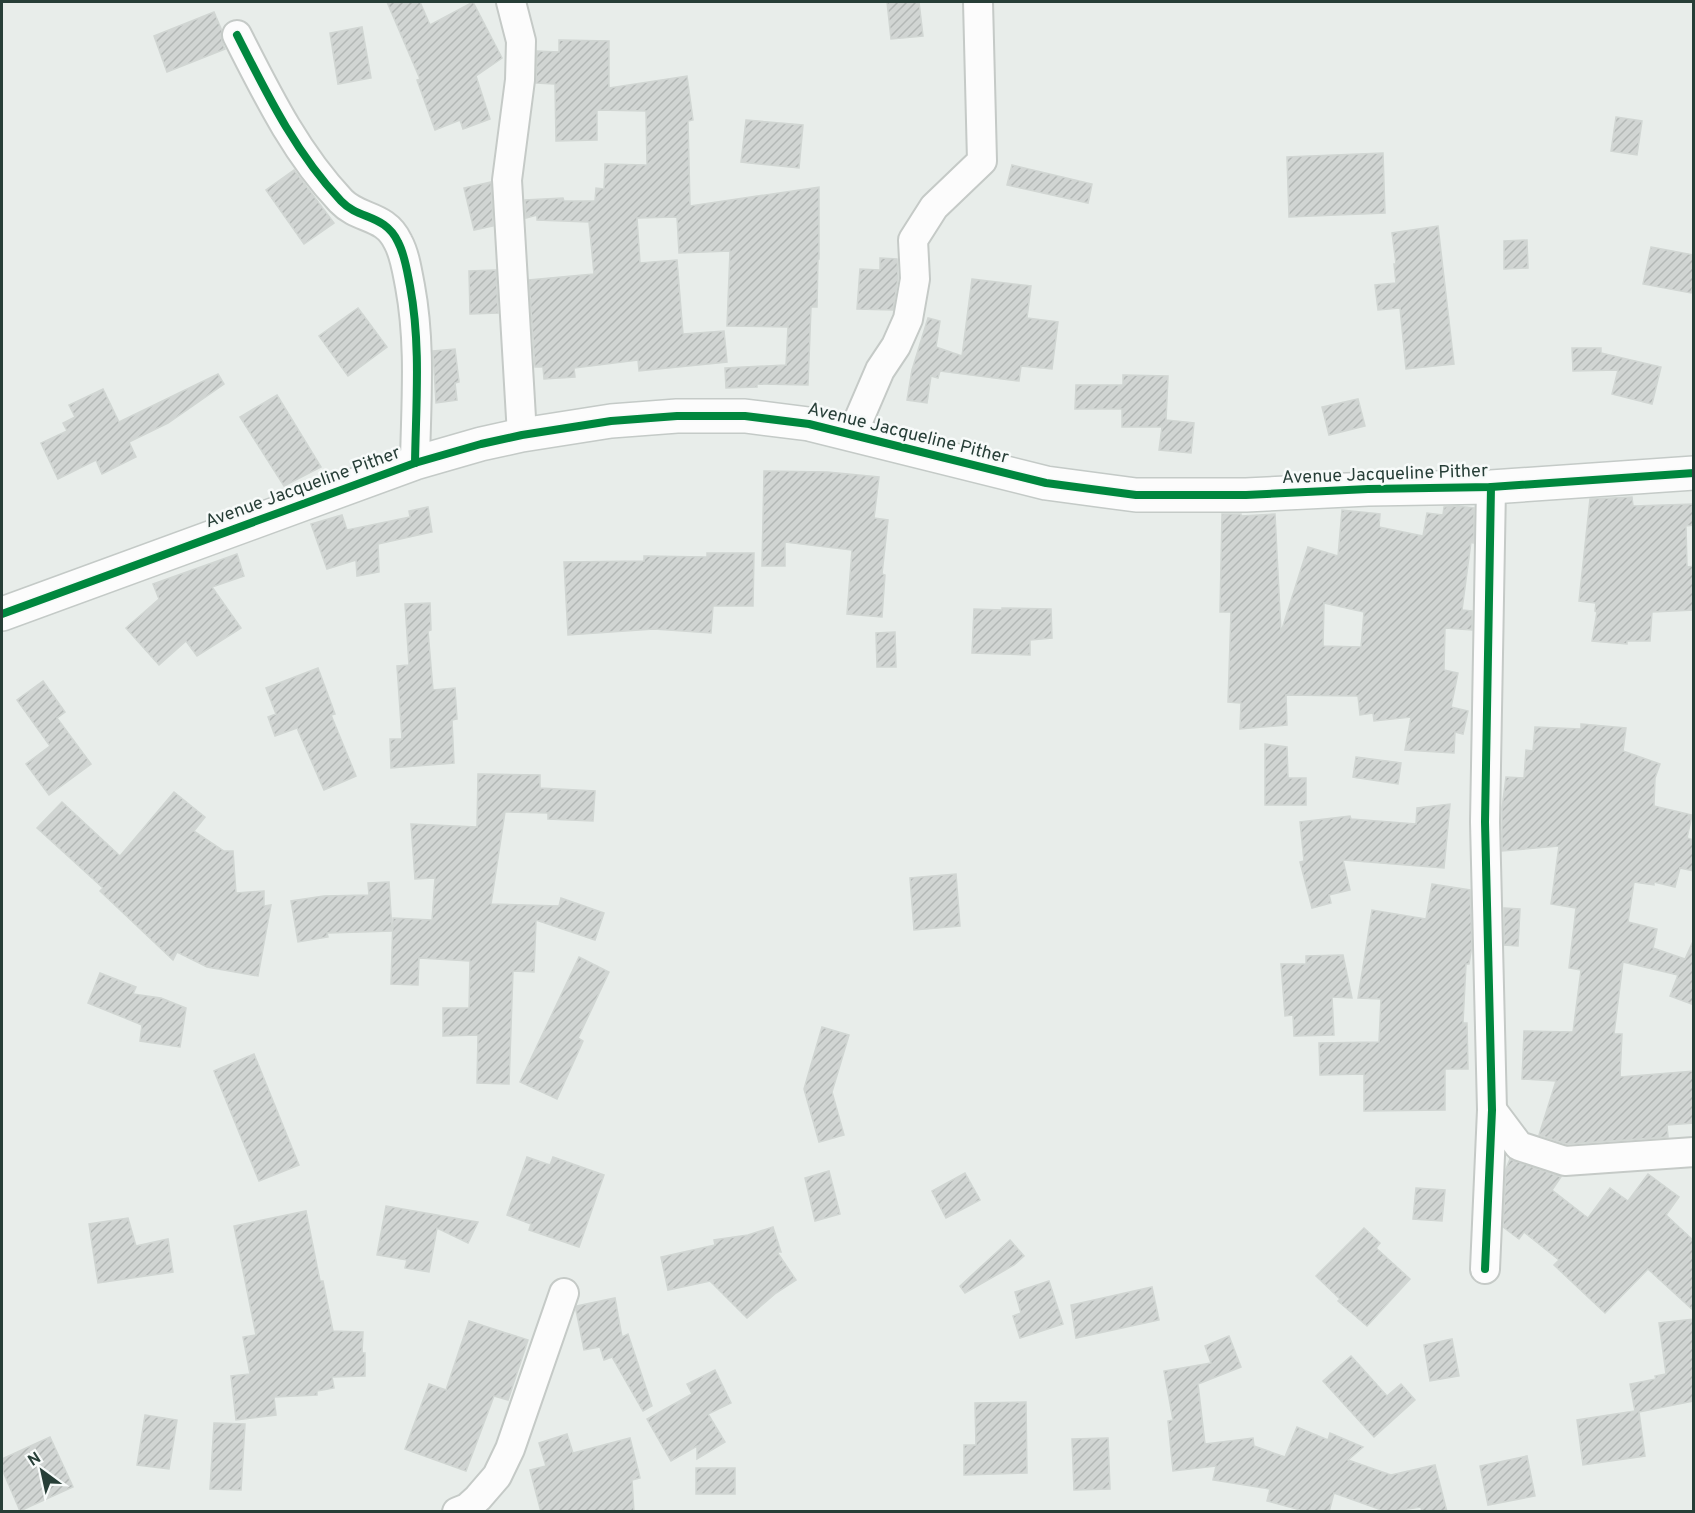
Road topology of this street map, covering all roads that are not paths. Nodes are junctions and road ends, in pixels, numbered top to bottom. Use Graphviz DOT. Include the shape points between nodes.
graph roads {
  1 [pos="511,2"];
  2 [pos="978,2"];
  3 [pos="237,35"];
  4 [pos="522,435"];
  5 [pos="852,435"];
  6 [pos="415,463"];
  7 [pos="1694,473"];
  8 [pos="1491,487"];
  9 [pos="2,614"];
  10 [pos="1492,1110"];
  11 [pos="1694,1152"];
  12 [pos="1485,1269"];
  13 [pos="564,1293"];
  14 [pos="457,1512"];
  1 -- 4 [label="street" via="521,41 507,180"];
  2 -- 5 [label="street" via="982,161 934,207 913,240 915,279 908,319 880,370"];
  3 -- 6 [label="street" via="301,152 343,204 387,225 399,242 418,343"];
  4 -- 5 [label="street, Avenue Jacqueline Pither" via="644,418 710,415 776,419"];
  4 -- 6 [label="street, Avenue Jacqueline Pither"];
  5 -- 8 [label="street, Avenue Jacqueline Pither" via="1046,483 1136,495"];
  6 -- 9 [label="street, Avenue Jacqueline Pither"];
  7 -- 8 [label="street, Avenue Jacqueline Pither"];
  8 -- 10 [label="street" via="1485,822"];
  10 -- 11 [label="street" via="1519,1146 1565,1161"];
  10 -- 12 [label="street"];
  13 -- 14 [label="street" via="497,1476 467,1508"];
}
